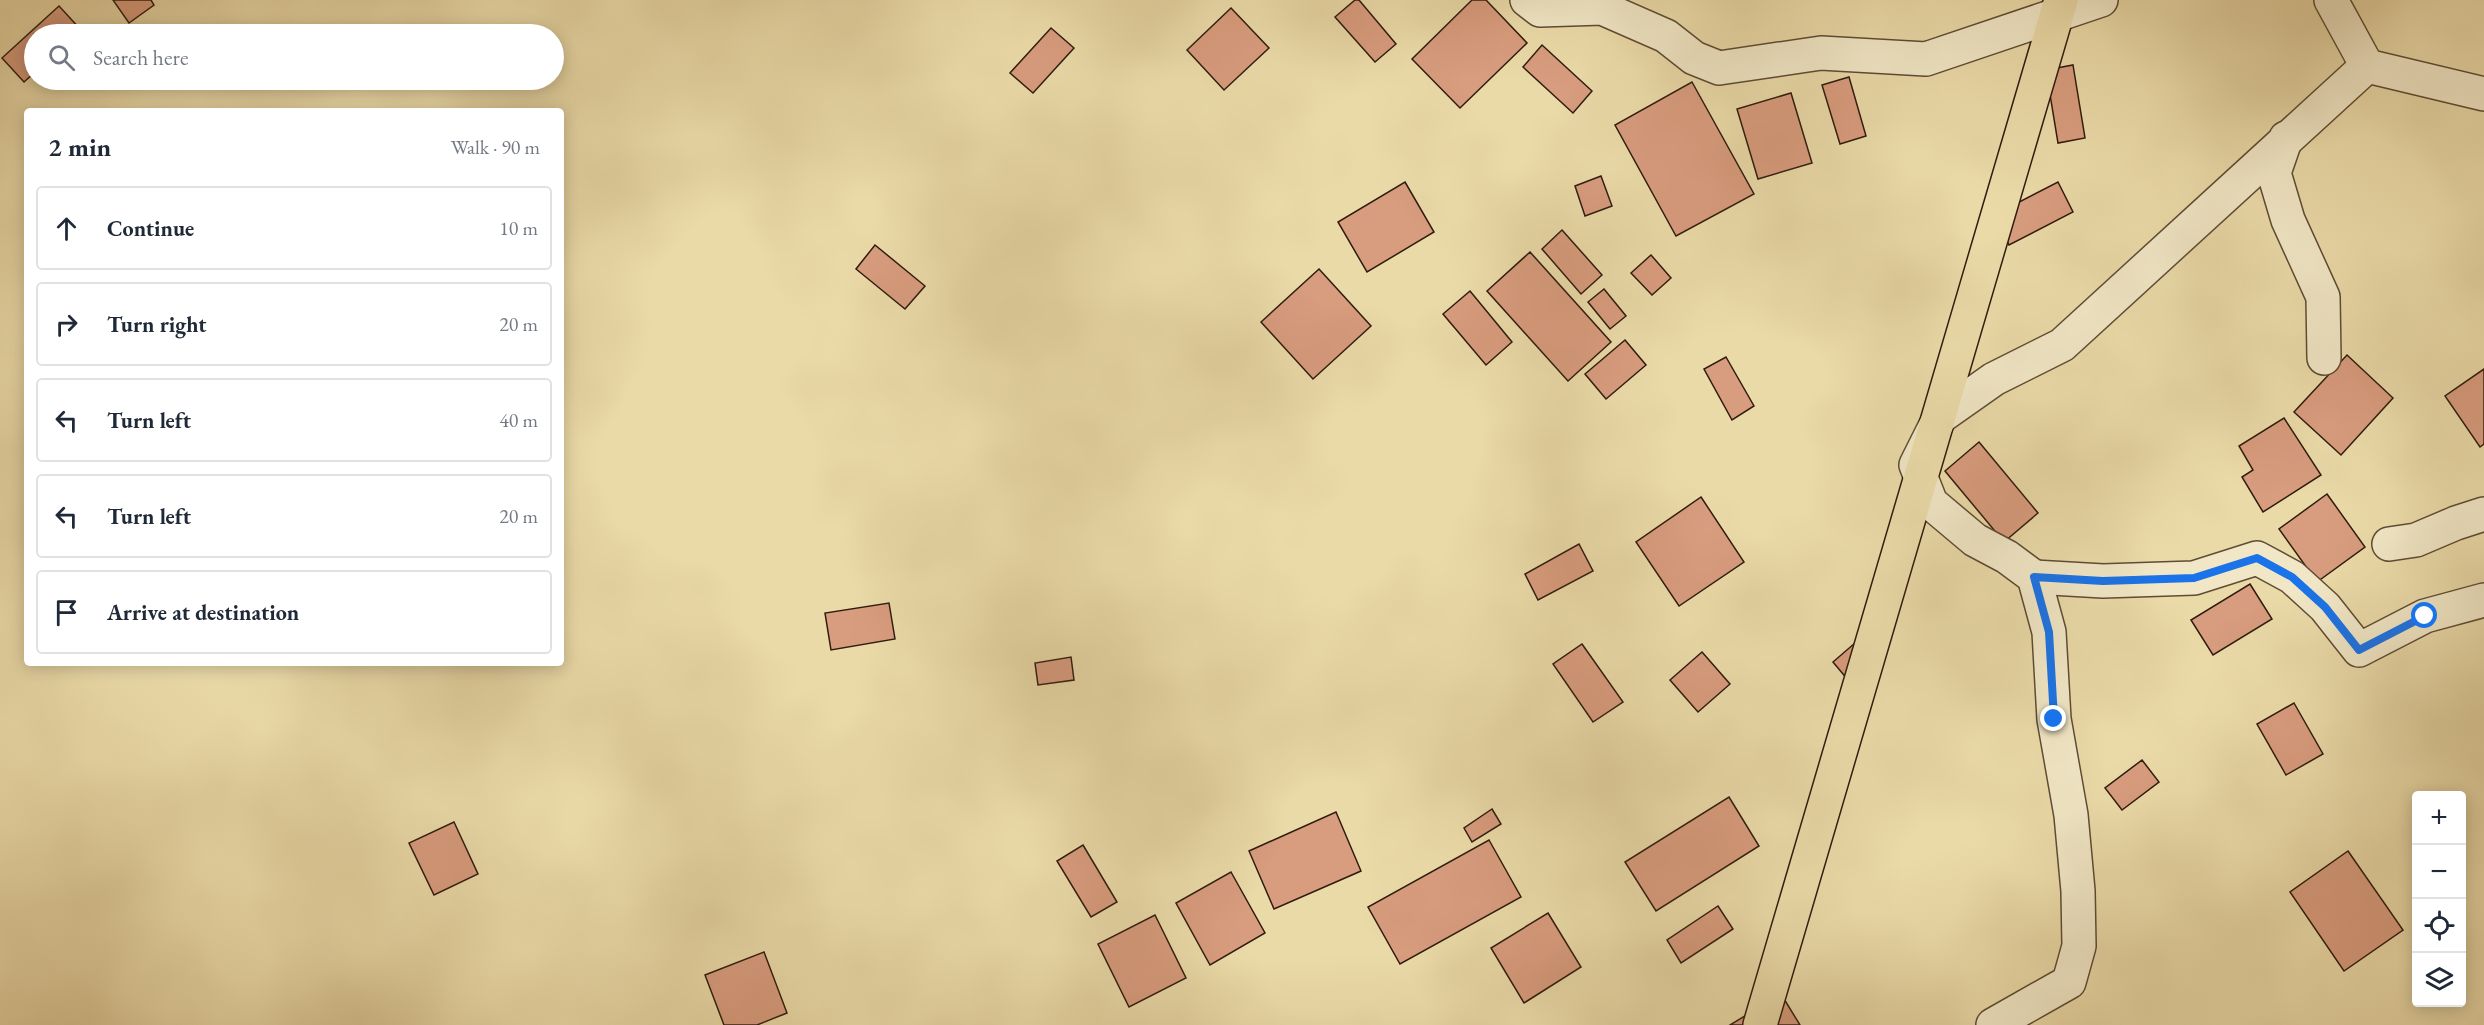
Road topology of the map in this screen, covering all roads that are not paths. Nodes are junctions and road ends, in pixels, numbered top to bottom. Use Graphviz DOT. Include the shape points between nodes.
graph roads {
  1 [pos="1527,0"];
  2 [pos="2061,0"];
  3 [pos="2101,0"];
  4 [pos="2331,0"];
  5 [pos="2367,66"];
  6 [pos="2484,94"];
  7 [pos="2286,138"];
  8 [pos="2324,357"];
  9 [pos="2484,514"];
  10 [pos="2389,544"];
  11 [pos="2034,577"];
  12 [pos="2484,600"];
  13 [pos="1760,1025"];
  14 [pos="1992,1025"];
  1 -- 3 [label="street" via="1540,10 1602,8 1666,36 1694,58 1719,68 1821,53 1926,59"];
  2 -- 13 [label="highway"];
  4 -- 5 [label="street"];
  5 -- 6 [label="street"];
  5 -- 7 [label="street"];
  7 -- 8 [label="street" via="2274,173 2288,220 2323,297"];
  7 -- 11 [label="street" via="2062,345 1994,379 1940,417 1916,465 1931,502 1975,540"];
  9 -- 10 [label="street" via="2416,540"];
  11 -- 12 [label="street" via="2103,581 2194,578 2257,558 2292,577 2325,607 2359,650 2425,616"];
  11 -- 14 [label="street" via="2049,632 2054,719 2072,826 2079,946 2069,982"];
}
